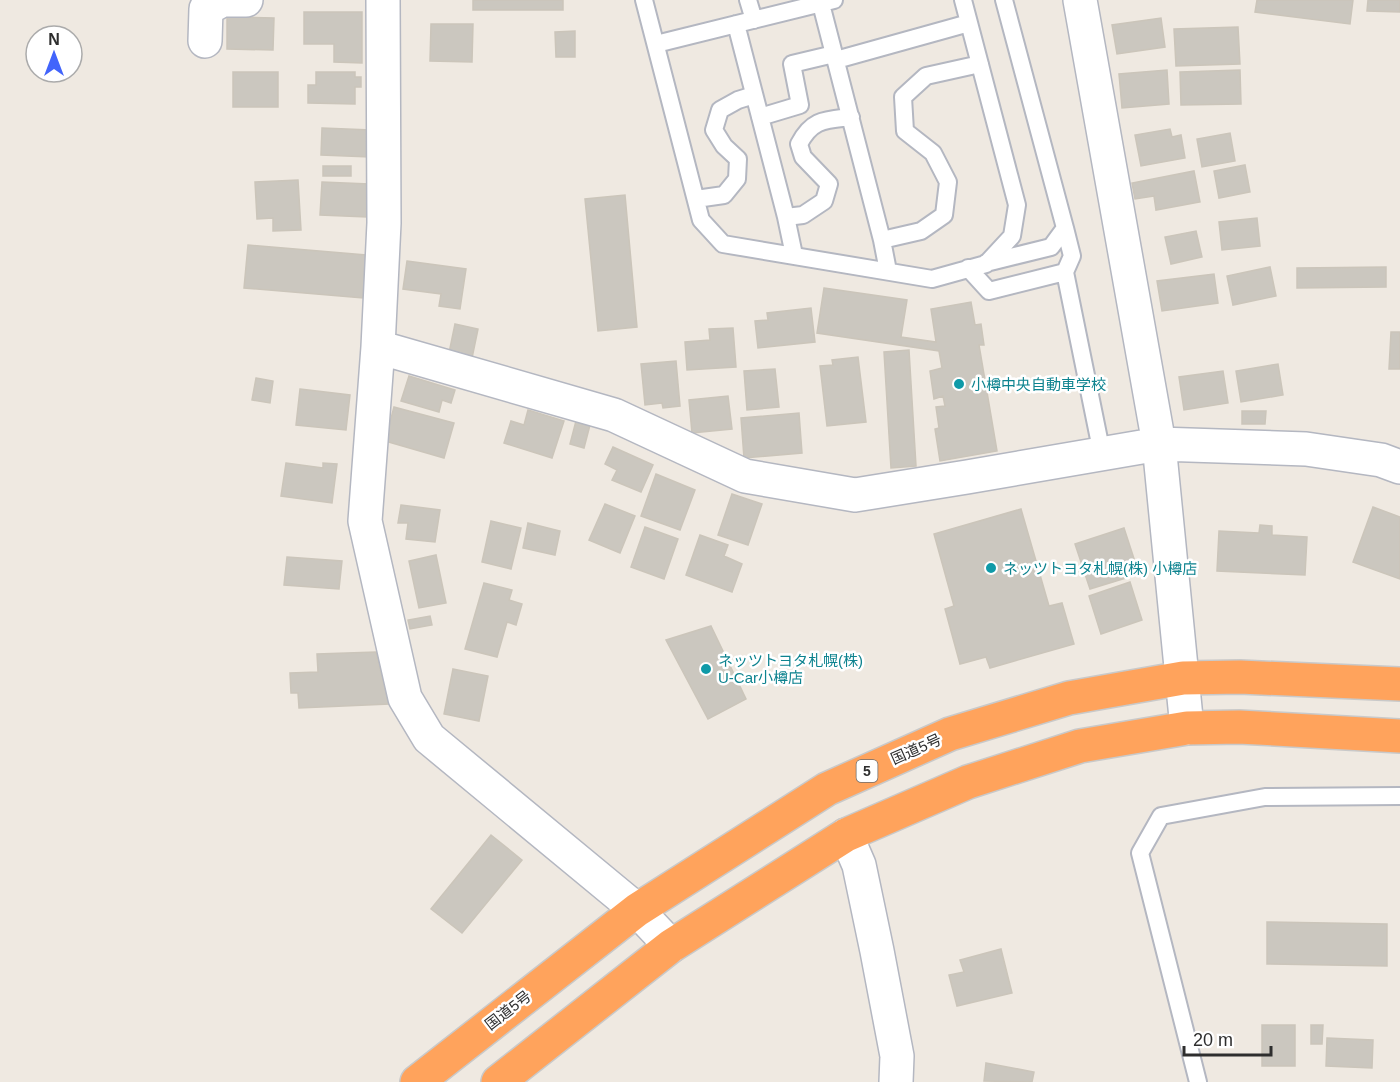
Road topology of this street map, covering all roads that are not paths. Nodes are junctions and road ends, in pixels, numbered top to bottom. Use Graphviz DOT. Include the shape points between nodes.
graph roads {
  1 [pos="246,0"];
  2 [pos="383,0"];
  3 [pos="644,0"];
  4 [pos="748,0"];
  5 [pos="963,0"];
  6 [pos="1004,0"];
  7 [pos="1080,0"];
  8 [pos="825,1"];
  9 [pos="754,20"];
  10 [pos="969,23"];
  11 [pos="736,24"];
  12 [pos="205,41"];
  13 [pos="656,44"];
  14 [pos="835,57"];
  15 [pos="980,64"];
  16 [pos="754,95"];
  17 [pos="760,117"];
  18 [pos="850,117"];
  19 [pos="696,200"];
  20 [pos="786,218"];
  21 [pos="1065,228"];
  22 [pos="882,240"];
  23 [pos="794,255"];
  24 [pos="986,264"];
  25 [pos="968,268"];
  26 [pos="888,271"];
  27 [pos="1065,272"];
  28 [pos="378,347"];
  29 [pos="1159,444"];
  30 [pos="1102,454"];
  31 [pos="1400,467"];
  32 [pos="1183,678"];
  33 [pos="1400,684"];
  34 [pos="1187,728"];
  35 [pos="1400,736"];
  36 [pos="1400,796"];
  37 [pos="846,835"];
  38 [pos="637,910"];
  39 [pos="671,946"];
  40 [pos="417,1082"];
  41 [pos="498,1082"];
  42 [pos="896,1082"];
  43 [pos="1198,1082"];
  1 -- 12 [label="street" via="222,0 206,9"];
  2 -- 28 [label="street" via="384,223"];
  3 -- 13 [label="lane"];
  4 -- 9 [label="lane"];
  5 -- 10 [label="lane"];
  6 -- 21 [label="lane"];
  7 -- 29 [label="street"];
  8 -- 9 [label="lane"];
  8 -- 14 [label="lane"];
  9 -- 11 [label="lane"];
  10 -- 14 [label="lane"];
  10 -- 15 [label="lane"];
  11 -- 13 [label="lane"];
  11 -- 16 [label="lane"];
  13 -- 19 [label="lane"];
  14 -- 17 [label="lane" via="792,64 800,105"];
  14 -- 18 [label="lane"];
  15 -- 22 [label="lane" via="926,76 903,97 905,131 933,153 948,182 944,214 921,231"];
  15 -- 24 [label="lane" via="1017,205 1012,236"];
  16 -- 17 [label="lane"];
  16 -- 19 [label="lane" via="720,110 714,130 738,159 737,179 724,195"];
  17 -- 20 [label="lane"];
  18 -- 20 [label="lane" via="821,121 806,132 799,144 803,157 829,184 824,201 803,214"];
  18 -- 22 [label="lane"];
  19 -- 23 [label="lane" via="701,220 723,244"];
  20 -- 23 [label="lane"];
  21 -- 24 [label="lane" via="1051,247"];
  21 -- 27 [label="lane" via="1071,256"];
  22 -- 26 [label="lane"];
  23 -- 26 [label="lane"];
  24 -- 25 [label="lane"];
  25 -- 26 [label="lane" via="932,279"];
  25 -- 27 [label="lane" via="989,291"];
  27 -- 30 [label="lane"];
  28 -- 30 [label="street" via="614,415 745,476 855,495"];
  28 -- 38 [label="street" via="365,521 405,698 429,738"];
  29 -- 30 [label="street"];
  29 -- 31 [label="street" via="1306,449 1381,460"];
  29 -- 32 [label="street"];
  32 -- 33 [label="highway, 国道5号 / 5"];
  32 -- 34 [label="street"];
  32 -- 38 [label="highway, 国道5号 / 5" via="1069,698 950,734 827,789"];
  34 -- 35 [label="highway"];
  34 -- 37 [label="highway" via="1080,746 968,782"];
  36 -- 43 [label="lane" via="1265,796 1161,816 1140,853"];
  37 -- 39 [label="highway"];
  37 -- 42 [label="street" via="859,866 878,951 897,1056"];
  38 -- 39 [label="street"];
  38 -- 40 [label="highway, 国道5号 / 5"];
  39 -- 41 [label="highway"];
}
